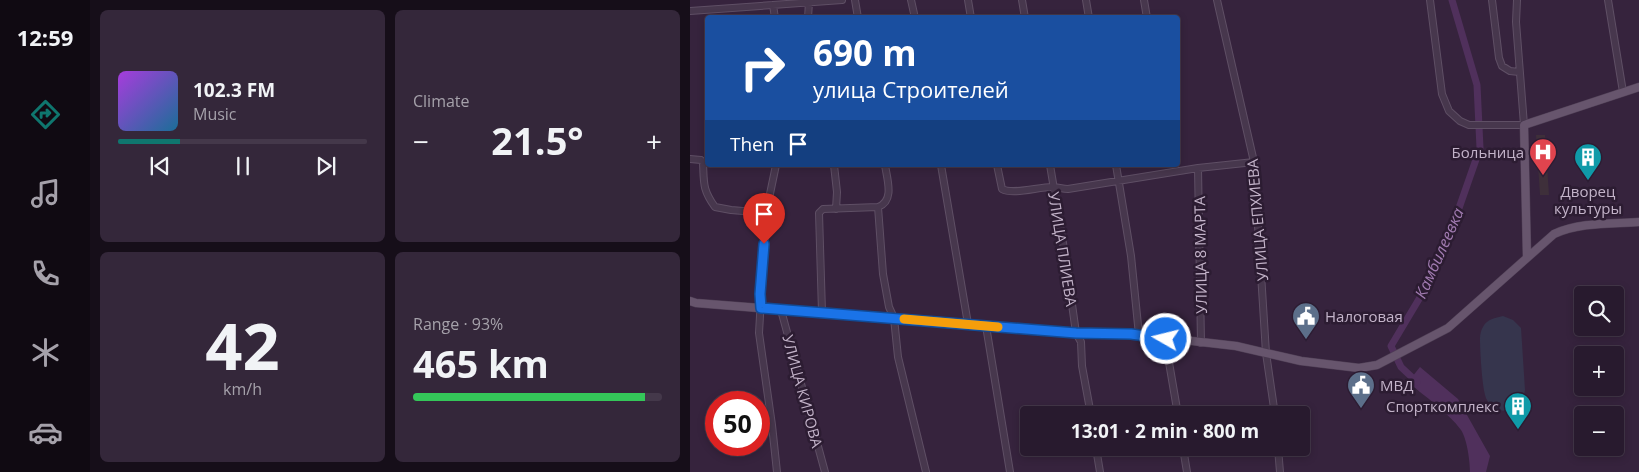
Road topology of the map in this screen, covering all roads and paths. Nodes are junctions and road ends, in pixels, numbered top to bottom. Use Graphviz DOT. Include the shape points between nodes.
graph roads {
  1 [pos="842,0"];
  2 [pos="855,0"];
  3 [pos="911,0"];
  4 [pos="968,0"];
  5 [pos="1022,0"];
  6 [pos="1086,0"];
  7 [pos="1144,0"];
  8 [pos="1217,0"];
  9 [pos="1430,0"];
  10 [pos="1492,0"];
  11 [pos="1516,0"];
  12 [pos="1608,0"];
  13 [pos="810,2"];
  14 [pos="773,5"];
  15 [pos="690,11"];
  16 [pos="775,15"];
  17 [pos="808,15"];
  18 [pos="858,15"];
  19 [pos="914,15"];
  20 [pos="970,15"];
  21 [pos="1024,15"];
  22 [pos="1088,15"];
  23 [pos="1146,15"];
  24 [pos="1520,72"];
  25 [pos="1639,87"];
  26 [pos="1623,92"];
  27 [pos="1524,125"];
  28 [pos="690,158"];
  29 [pos="1254,162"];
  30 [pos="776,167"];
  31 [pos="834,167"];
  32 [pos="885,167"];
  33 [pos="942,167"];
  34 [pos="997,167"];
  35 [pos="1050,167"];
  36 [pos="1116,167"];
  37 [pos="1198,168"];
  38 [pos="1120,182"];
  39 [pos="1053,187"];
  40 [pos="878,208"];
  41 [pos="836,209"];
  42 [pos="766,213"];
  43 [pos="1639,222"];
  44 [pos="1527,256"];
  45 [pos="690,301"];
  46 [pos="761,308"];
  47 [pos="781,310"];
  48 [pos="822,312"];
  49 [pos="894,318"];
  50 [pos="968,324"];
  51 [pos="986,326"];
  52 [pos="1076,333"];
  53 [pos="1139,335"];
  54 [pos="1166,339"];
  55 [pos="1201,343"];
  56 [pos="1266,353"];
  57 [pos="1089,406"];
  58 [pos="1177,406"];
  59 [pos="1273,406"];
  60 [pos="1097,456"];
  61 [pos="1184,456"];
  62 [pos="1279,456"];
  63 [pos="777,472"];
  64 [pos="825,472"];
  65 [pos="926,472"];
  66 [pos="1010,472"];
  67 [pos="1100,472"];
  68 [pos="1187,472"];
  69 [pos="1280,472"];
  1 -- 13 [label="street"];
  2 -- 18 [label="street"];
  3 -- 19 [label="street"];
  4 -- 20 [label="street"];
  5 -- 21 [label="street"];
  6 -- 22 [label="street"];
  7 -- 23 [label="street"];
  8 -- 29 [label="street, УЛИЦА ЕПХИЕВА"];
  9 -- 27 [label="street" via="1445,103 1453,116 1473,125"];
  10 -- 24 [label="street" via="1502,66"];
  11 -- 24 [label="street"];
  12 -- 26 [label="street"];
  13 -- 14 [label="street"];
  13 -- 17 [label="street"];
  14 -- 15 [label="street"];
  14 -- 16 [label="street"];
  24 -- 27 [label="street"];
  25 -- 26 [label="main road"];
  26 -- 27 [label="main road"];
  27 -- 44 [label="main road"];
  28 -- 42 [label="street" via="703,162 703,182 714,207"];
  29 -- 37 [label="street"];
  29 -- 56 [label="street, УЛИЦА ЕПХИЕВА"];
  30 -- 42 [label="street"];
  31 -- 41 [label="street"];
  32 -- 40 [label="street" via="888,200"];
  33 -- 50 [label="street"];
  34 -- 39 [label="street" via="1002,189 1006,191"];
  35 -- 39 [label="street, УЛИЦА ПЛИЕВА"];
  36 -- 38 [label="street"];
  37 -- 38 [label="street"];
  37 -- 55 [label="street, УЛИЦА 8 МАРТА"];
  38 -- 39 [label="street" via="1068,189"];
  38 -- 53 [label="street"];
  39 -- 52 [label="street, УЛИЦА ПЛИЕВА"];
  40 -- 41 [label="street"];
  40 -- 49 [label="street" via="883,274"];
  41 -- 48 [label="street" via="823,209 818,218"];
  42 -- 46 [label="street"];
  43 -- 44 [label="main road" via="1565,229"];
  44 -- 56 [label="main road" via="1448,328 1377,365 1359,368"];
  45 -- 46 [label="main road"];
  46 -- 47 [label="main road"];
  46 -- 63 [label="street" via="759,334"];
  47 -- 48 [label="main road"];
  47 -- 64 [label="street, УЛИЦА КИРОВА"];
  48 -- 49 [label="main road"];
  49 -- 50 [label="main road"];
  49 -- 65 [label="street" via="898,357"];
  50 -- 51 [label="main road"];
  51 -- 52 [label="main road"];
  51 -- 66 [label="street"];
  52 -- 53 [label="main road"];
  52 -- 57 [label="street, УЛИЦА ПЛИЕВА" via="1081,342"];
  53 -- 54 [label="main road"];
  54 -- 55 [label="main road"];
  54 -- 58 [label="street"];
  55 -- 56 [label="main road"];
  56 -- 59 [label="street, УЛИЦА ЕПХИЕВА"];
  60 -- 67 [label="street"];
  61 -- 68 [label="street"];
  62 -- 69 [label="street"];
}
